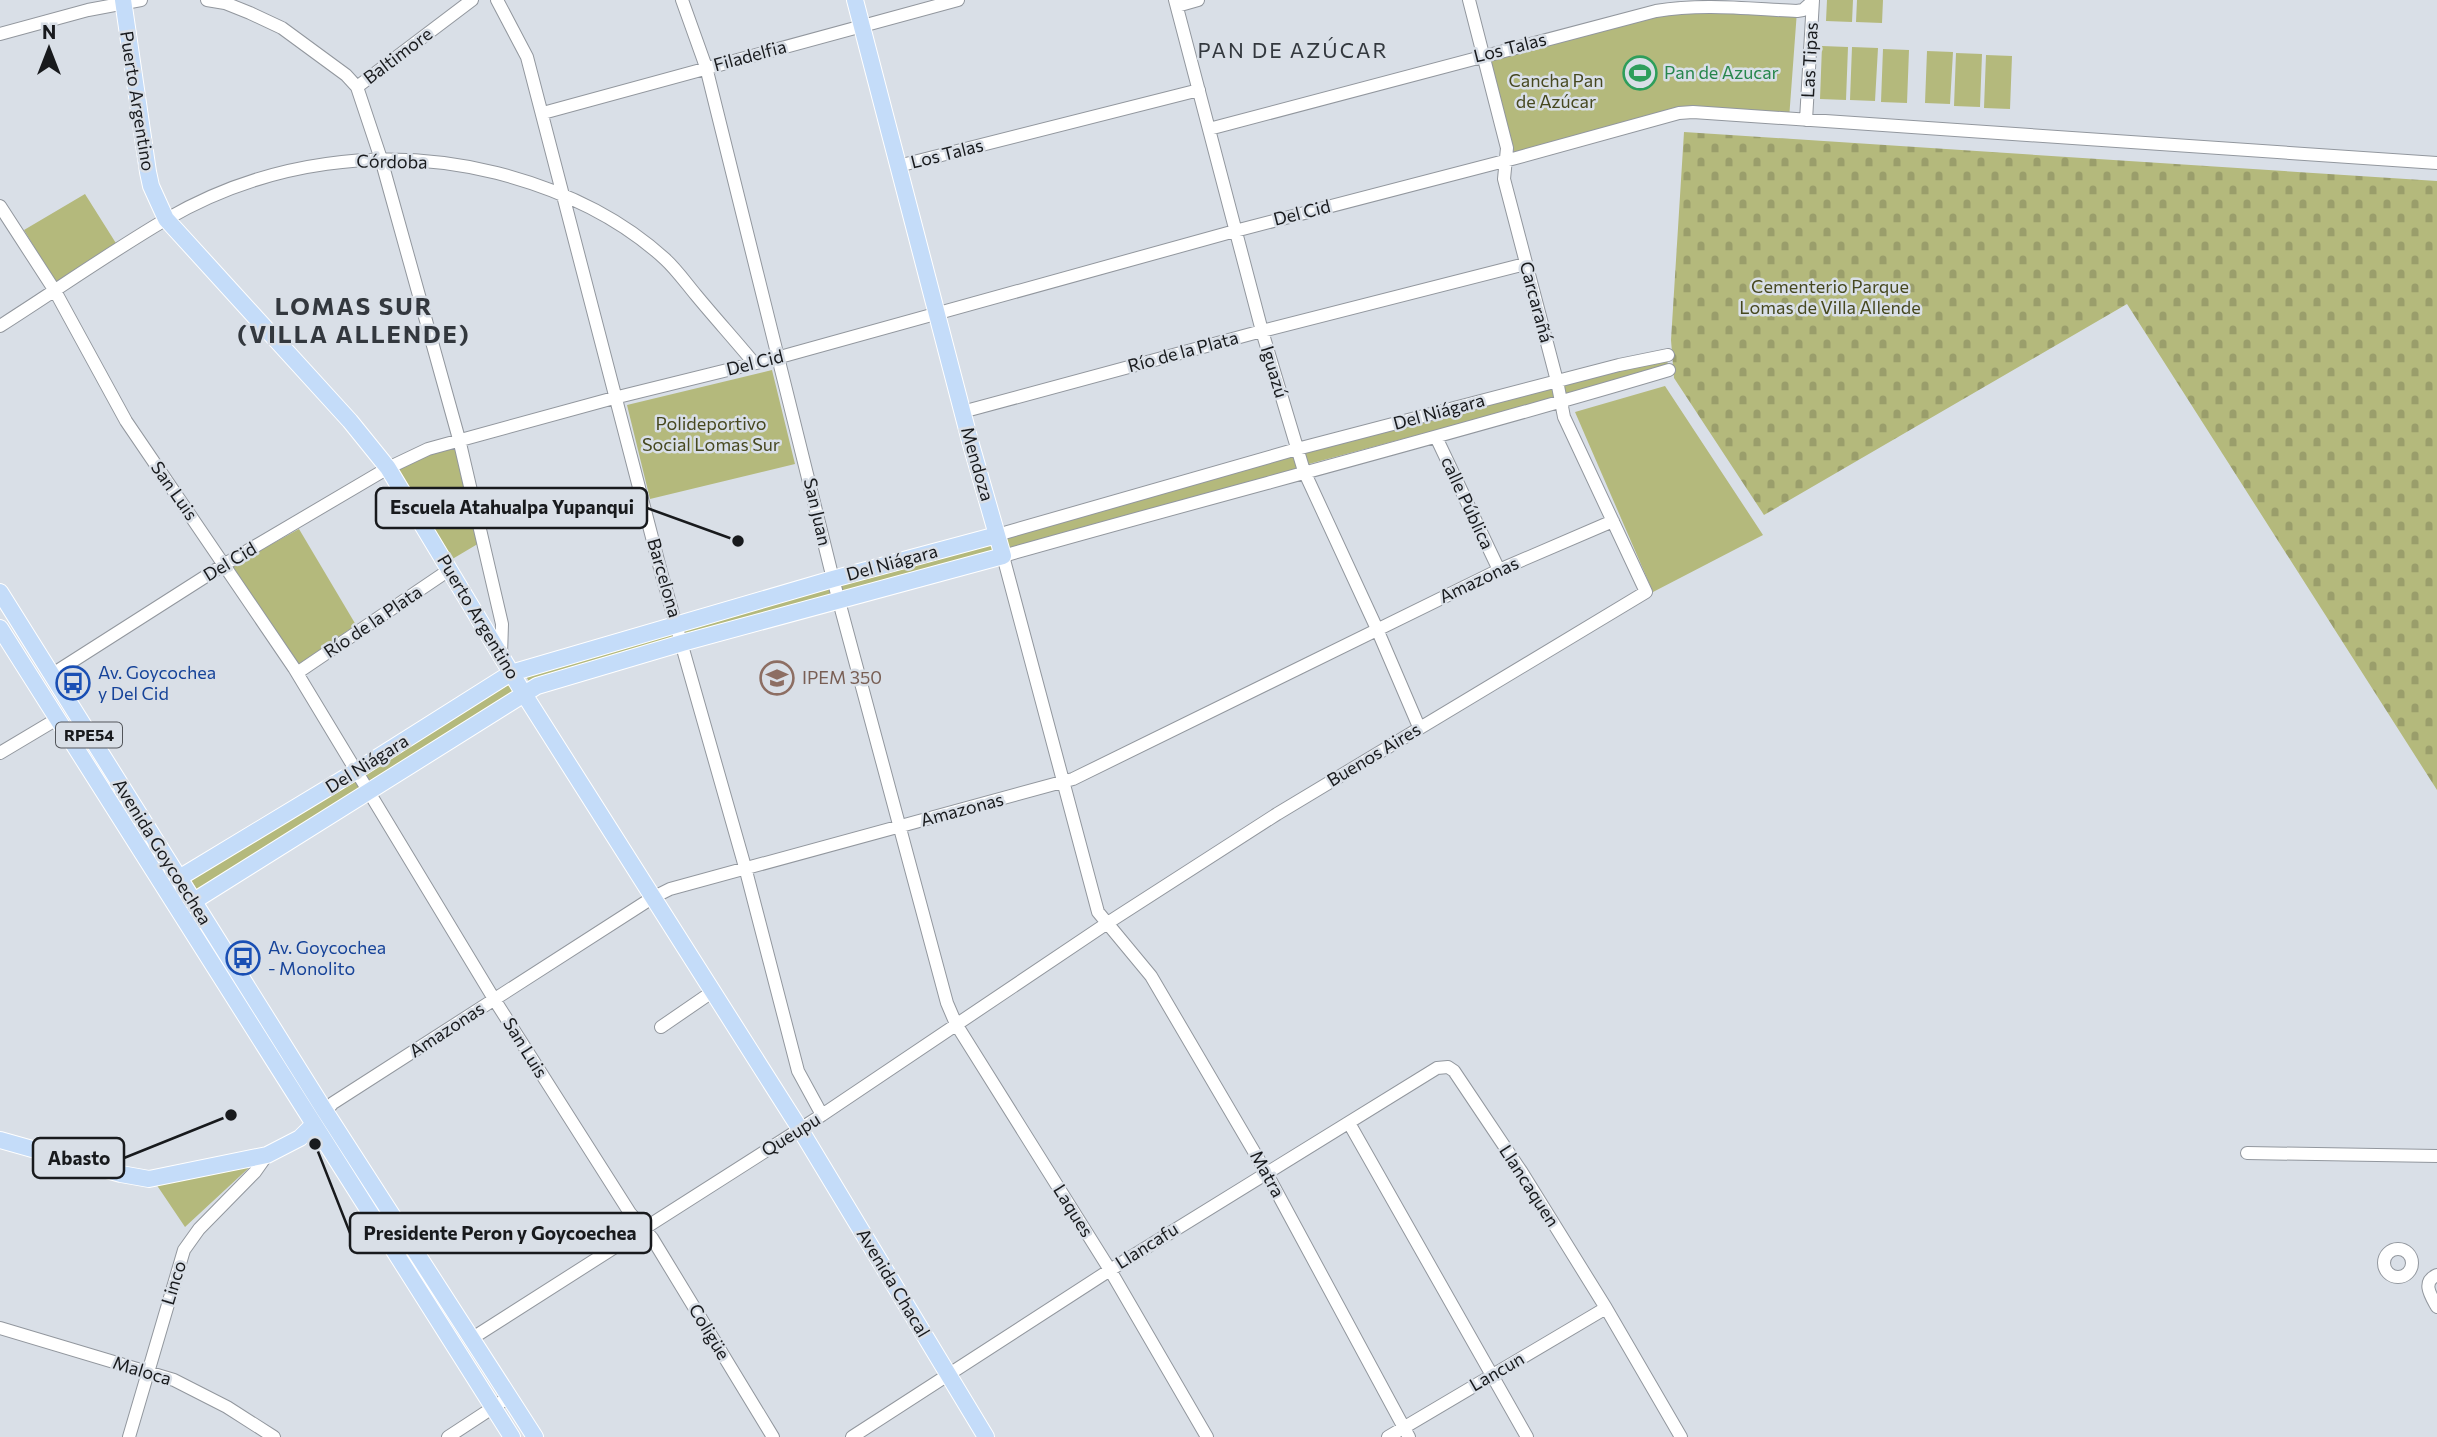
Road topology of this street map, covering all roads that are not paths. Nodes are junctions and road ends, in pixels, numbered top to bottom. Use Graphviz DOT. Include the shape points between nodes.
graph roads {
  1 [pos="141,0"];
  2 [pos="207,0"];
  3 [pos="472,0"];
  4 [pos="497,0"];
  5 [pos="682,0"];
  6 [pos="855,0"];
  7 [pos="958,0"];
  8 [pos="1198,0"];
  9 [pos="1469,0"];
  10 [pos="123,1"];
  11 [pos="1813,1"];
  12 [pos="1176,3"];
  13 [pos="253,6"];
  14 [pos="862,26"];
  15 [pos="0,34"];
  16 [pos="1484,55"];
  17 [pos="706,67"];
  18 [pos="357,87"];
  19 [pos="1199,90"];
  20 [pos="543,113"];
  21 [pos="1806,120"];
  22 [pos="1209,129"];
  23 [pos="381,159"];
  24 [pos="1507,161"];
  25 [pos="2437,163"];
  26 [pos="898,166"];
  27 [pos="562,194"];
  28 [pos="0,206"];
  29 [pos="166,219"];
  30 [pos="1235,231"];
  31 [pos="1525,264"];
  32 [pos="55,291"];
  33 [pos="939,313"];
  34 [pos="0,326"];
  35 [pos="1262,331"];
  36 [pos="1668,355"];
  37 [pos="780,357"];
  38 [pos="754,363"];
  39 [pos="1669,370"];
  40 [pos="1558,381"];
  41 [pos="614,398"];
  42 [pos="1561,402"];
  43 [pos="962,412"];
  44 [pos="1436,437"];
  45 [pos="459,439"];
  46 [pos="1297,449"];
  47 [pos="388,468"];
  48 [pos="1304,471"];
  49 [pos="1613,521"];
  50 [pos="997,535"];
  51 [pos="1003,556"];
  52 [pos="225,564"];
  53 [pos="449,570"];
  54 [pos="1499,570"];
  55 [pos="833,579"];
  56 [pos="0,592"];
  57 [pos="1646,592"];
  58 [pos="839,599"];
  59 [pos="677,625"];
  60 [pos="0,628"];
  61 [pos="1377,629"];
  62 [pos="682,643"];
  63 [pos="501,655"];
  64 [pos="297,673"];
  65 [pos="512,673"];
  66 [pos="51,675"];
  67 [pos="524,694"];
  68 [pos="57,719"];
  69 [pos="1419,727"];
  70 [pos="0,753"];
  71 [pos="356,771"];
  72 [pos="1062,783"];
  73 [pos="369,793"];
  74 [pos="901,827"];
  75 [pos="745,867"];
  76 [pos="163,884"];
  77 [pos="184,891"];
  78 [pos="652,898"];
  79 [pos="182,915"];
  80 [pos="1106,924"];
  81 [pos="712,992"];
  82 [pos="494,999"];
  83 [pos="956,1024"];
  84 [pos="661,1027"];
  85 [pos="1448,1067"];
  86 [pos="325,1111"];
  87 [pos="822,1115"];
  88 [pos="1349,1123"];
  89 [pos="313,1125"];
  90 [pos="800,1129"];
  91 [pos="0,1140"];
  92 [pos="2247,1153"];
  93 [pos="267,1155"];
  94 [pos="2437,1156"];
  95 [pos="1266,1172"];
  96 [pos="643,1228"];
  97 [pos="2411,1268"];
  98 [pos="1110,1270"];
  99 [pos="2434,1276"];
  100 [pos="2437,1307"];
  101 [pos="1606,1308"];
  102 [pos="0,1328"];
  103 [pos="471,1339"];
  104 [pos="148,1371"];
  105 [pos="1492,1374"];
  106 [pos="949,1375"];
  107 [pos="509,1397"];
  108 [pos="494,1408"];
  109 [pos="1406,1432"];
  110 [pos="529,1435"];
  111 [pos="129,1437"];
  112 [pos="274,1437"];
  113 [pos="448,1437"];
  114 [pos="512,1437"];
  115 [pos="773,1437"];
  116 [pos="852,1437"];
  117 [pos="986,1437"];
  118 [pos="1207,1437"];
  119 [pos="1388,1437"];
  120 [pos="1527,1437"];
  121 [pos="1681,1437"];
  1 -- 10 [label="street"];
  2 -- 13 [label="street"];
  3 -- 18 [label="street, Baltimore"];
  4 -- 20 [label="street, Barcelona" via="527,57"];
  5 -- 17 [label="street, San Juan"];
  6 -- 14 [label="main road, Mendoza"];
  7 -- 14 [label="street, Filadelfia"];
  8 -- 12 [label="street"];
  9 -- 16 [label="street, Carcarañá"];
  10 -- 15 [label="street"];
  10 -- 29 [label="main road, Puerto Argentino" via="148,172"];
  11 -- 16 [label="street, Los Talas" via="1797,11 1706,6 1668,9"];
  11 -- 21 [label="street, Las Tipas"];
  12 -- 19 [label="street, Iguazú"];
  13 -- 18 [label="street"];
  14 -- 17 [label="street, Filadelfia"];
  14 -- 26 [label="main road, Mendoza"];
  16 -- 22 [label="street, Los Talas"];
  16 -- 24 [label="street, Carcarañá"];
  17 -- 20 [label="street, Filadelfia"];
  17 -- 37 [label="street, San Juan"];
  18 -- 23 [label="street"];
  19 -- 22 [label="street, Iguazú"];
  19 -- 26 [label="street, Los Talas"];
  20 -- 27 [label="street, Barcelona"];
  21 -- 24 [label="street, Del Cid" via="1679,113"];
  21 -- 25 [label="street, Del Cid"];
  22 -- 30 [label="street, Iguazú"];
  23 -- 27 [label="street, Córdoba" via="468,166 538,183"];
  23 -- 29 [label="street, Córdoba" via="334,161 259,177"];
  23 -- 45 [label="street"];
  24 -- 30 [label="street, Del Cid"];
  24 -- 31 [label="street, Carcarañá" via="1504,179"];
  26 -- 33 [label="main road, Mendoza"];
  27 -- 38 [label="street, Córdoba" via="588,205 666,259"];
  27 -- 41 [label="street, Barcelona"];
  28 -- 32 [label="street, San Luis"];
  29 -- 32 [label="street, Córdoba"];
  29 -- 47 [label="main road, Puerto Argentino"];
  30 -- 33 [label="street, Del Cid"];
  30 -- 35 [label="street, Iguazú"];
  31 -- 35 [label="street, Río de la Plata"];
  31 -- 40 [label="street, Carcarañá"];
  32 -- 34 [label="street, Córdoba"];
  32 -- 52 [label="street, San Luis" via="126,421"];
  33 -- 37 [label="street, Del Cid"];
  33 -- 43 [label="main road, Mendoza"];
  35 -- 43 [label="street, Río de la Plata"];
  35 -- 46 [label="street, Iguazú"];
  36 -- 40 [label="street, Del Niágara"];
  37 -- 38 [label="street, Del Cid"];
  37 -- 55 [label="street, San Juan"];
  38 -- 41 [label="street, Del Cid"];
  39 -- 42 [label="street, Del Niágara"];
  40 -- 42 [label="street, Carcarañá"];
  40 -- 46 [label="street, Del Niágara"];
  41 -- 45 [label="street, Del Cid"];
  41 -- 59 [label="street, Barcelona"];
  42 -- 44 [label="street, Del Niágara"];
  42 -- 49 [label="street, Carcarañá"];
  43 -- 50 [label="main road, Mendoza"];
  44 -- 48 [label="street, Del Niágara"];
  44 -- 54 [label="street, calle Pública"];
  45 -- 47 [label="street, Del Cid"];
  45 -- 63 [label="street" via="502,624"];
  46 -- 48 [label="street, Iguazú"];
  46 -- 50 [label="street, Del Niágara"];
  47 -- 52 [label="street, Del Cid"];
  47 -- 53 [label="main road, Puerto Argentino"];
  48 -- 51 [label="street, Del Niágara"];
  48 -- 61 [label="street, Iguazú"];
  49 -- 54 [label="street, Amazonas"];
  49 -- 57 [label="street, Carcarañá"];
  50 -- 51 [label="main road, Mendoza"];
  50 -- 55 [label="main road, Del Niágara"];
  51 -- 58 [label="main road, Del Niágara"];
  51 -- 72 [label="street, Mendoza"];
  52 -- 64 [label="street, San Luis"];
  52 -- 66 [label="street, Del Cid"];
  53 -- 63 [label="main road, Puerto Argentino"];
  53 -- 64 [label="street, Río de la Plata"];
  54 -- 61 [label="street, Amazonas"];
  55 -- 58 [label="street, San Juan"];
  55 -- 59 [label="main road, Del Niágara"];
  56 -- 66 [label="main road, Avenida Goycoechea / RPE54"];
  57 -- 69 [label="street, Buenos Aires"];
  58 -- 62 [label="main road, Del Niágara"];
  58 -- 74 [label="street, San Juan"];
  59 -- 62 [label="street, Barcelona"];
  59 -- 65 [label="main road, Del Niágara"];
  60 -- 68 [label="main road, Avenida Goycoechea / RPE54"];
  61 -- 69 [label="street, Iguazú"];
  61 -- 72 [label="street, Amazonas"];
  62 -- 67 [label="main road, Del Niágara" via="537,686"];
  62 -- 75 [label="street, Barcelona"];
  63 -- 65 [label="main road, Puerto Argentino"];
  64 -- 71 [label="street, San Luis"];
  65 -- 67 [label="main road, Puerto Argentino"];
  65 -- 71 [label="main road, Del Niágara"];
  66 -- 77 [label="main road, Avenida Goycoechea / RPE54"];
  67 -- 73 [label="main road, Del Niágara"];
  67 -- 78 [label="main road, Puerto Argentino"];
  68 -- 70 [label="street"];
  68 -- 76 [label="main road, Avenida Goycoechea / RPE54"];
  69 -- 80 [label="street, Buenos Aires"];
  71 -- 73 [label="street"];
  71 -- 77 [label="main road, Del Niágara"];
  72 -- 74 [label="street, Amazonas"];
  72 -- 80 [label="street, Mendoza" via="1093,900"];
  73 -- 77 [label="main road, Del Niágara"];
  73 -- 82 [label="street, San Luis"];
  74 -- 75 [label="street, Amazonas"];
  74 -- 83 [label="street, San Juan"];
  75 -- 78 [label="street, Amazonas"];
  75 -- 87 [label="street, Barcelona" via="798,1071"];
  76 -- 77 [label="main road"];
  76 -- 79 [label="main road, Avenida Goycoechea / RPE54"];
  77 -- 79 [label="main road"];
  77 -- 86 [label="main road, Avenida Goycoechea / RPE54"];
  78 -- 81 [label="main road, Puerto Argentino"];
  78 -- 82 [label="street, Amazonas"];
  79 -- 89 [label="main road, Avenida Goycoechea / RPE54"];
  80 -- 83 [label="street, Queupu"];
  80 -- 95 [label="street, Matra" via="1151,976"];
  81 -- 84 [label="street"];
  81 -- 90 [label="main road, Puerto Argentino"];
  82 -- 86 [label="street, Amazonas"];
  82 -- 96 [label="street, San Luis"];
  83 -- 87 [label="street, Queupu"];
  83 -- 98 [label="street, Laques"];
  85 -- 88 [label="street, Llancafu" via="1437,1068"];
  85 -- 101 [label="street, Llancaquen" via="1521,1171"];
  86 -- 89 [label="street, Amazonas"];
  86 -- 103 [label="main road, RPE54"];
  87 -- 90 [label="street, Queupu"];
  88 -- 95 [label="street, Llancafu"];
  88 -- 105 [label="street"];
  89 -- 93 [label="main road" via="300,1138"];
  89 -- 108 [label="main road, RPE54"];
  90 -- 96 [label="street, Queupu"];
  90 -- 106 [label="main road, Avenida Chacal"];
  91 -- 93 [label="main road" via="137,1178"];
  92 -- 94 [label="street"];
  93 -- 104 [label="street, Linco" via="184,1250"];
  95 -- 98 [label="street, Llancafu"];
  95 -- 109 [label="street, Matra"];
  96 -- 103 [label="street, Queupu"];
  96 -- 115 [label="street, Coligüe"];
  97 -- 99 [label="street"];
  98 -- 106 [label="street, Llancafu"];
  98 -- 118 [label="street, Laques"];
  99 -- 100 [label="street" via="2428,1290"];
  101 -- 105 [label="street, Lancun"];
  101 -- 121 [label="street, Llancaquen"];
  102 -- 104 [label="street, Maloca"];
  103 -- 107 [label="main road, RPE54"];
  104 -- 111 [label="street, Linco"];
  104 -- 112 [label="street, Maloca" via="196,1391"];
  105 -- 109 [label="street, Lancun"];
  105 -- 120 [label="street"];
  106 -- 116 [label="street, Llancafu"];
  106 -- 117 [label="main road, Avenida Chacal"];
  107 -- 108 [label="street"];
  107 -- 110 [label="main road, RPE54"];
  108 -- 113 [label="street"];
  108 -- 114 [label="main road, RPE54"];
  109 -- 119 [label="street, Lancun"];
}
